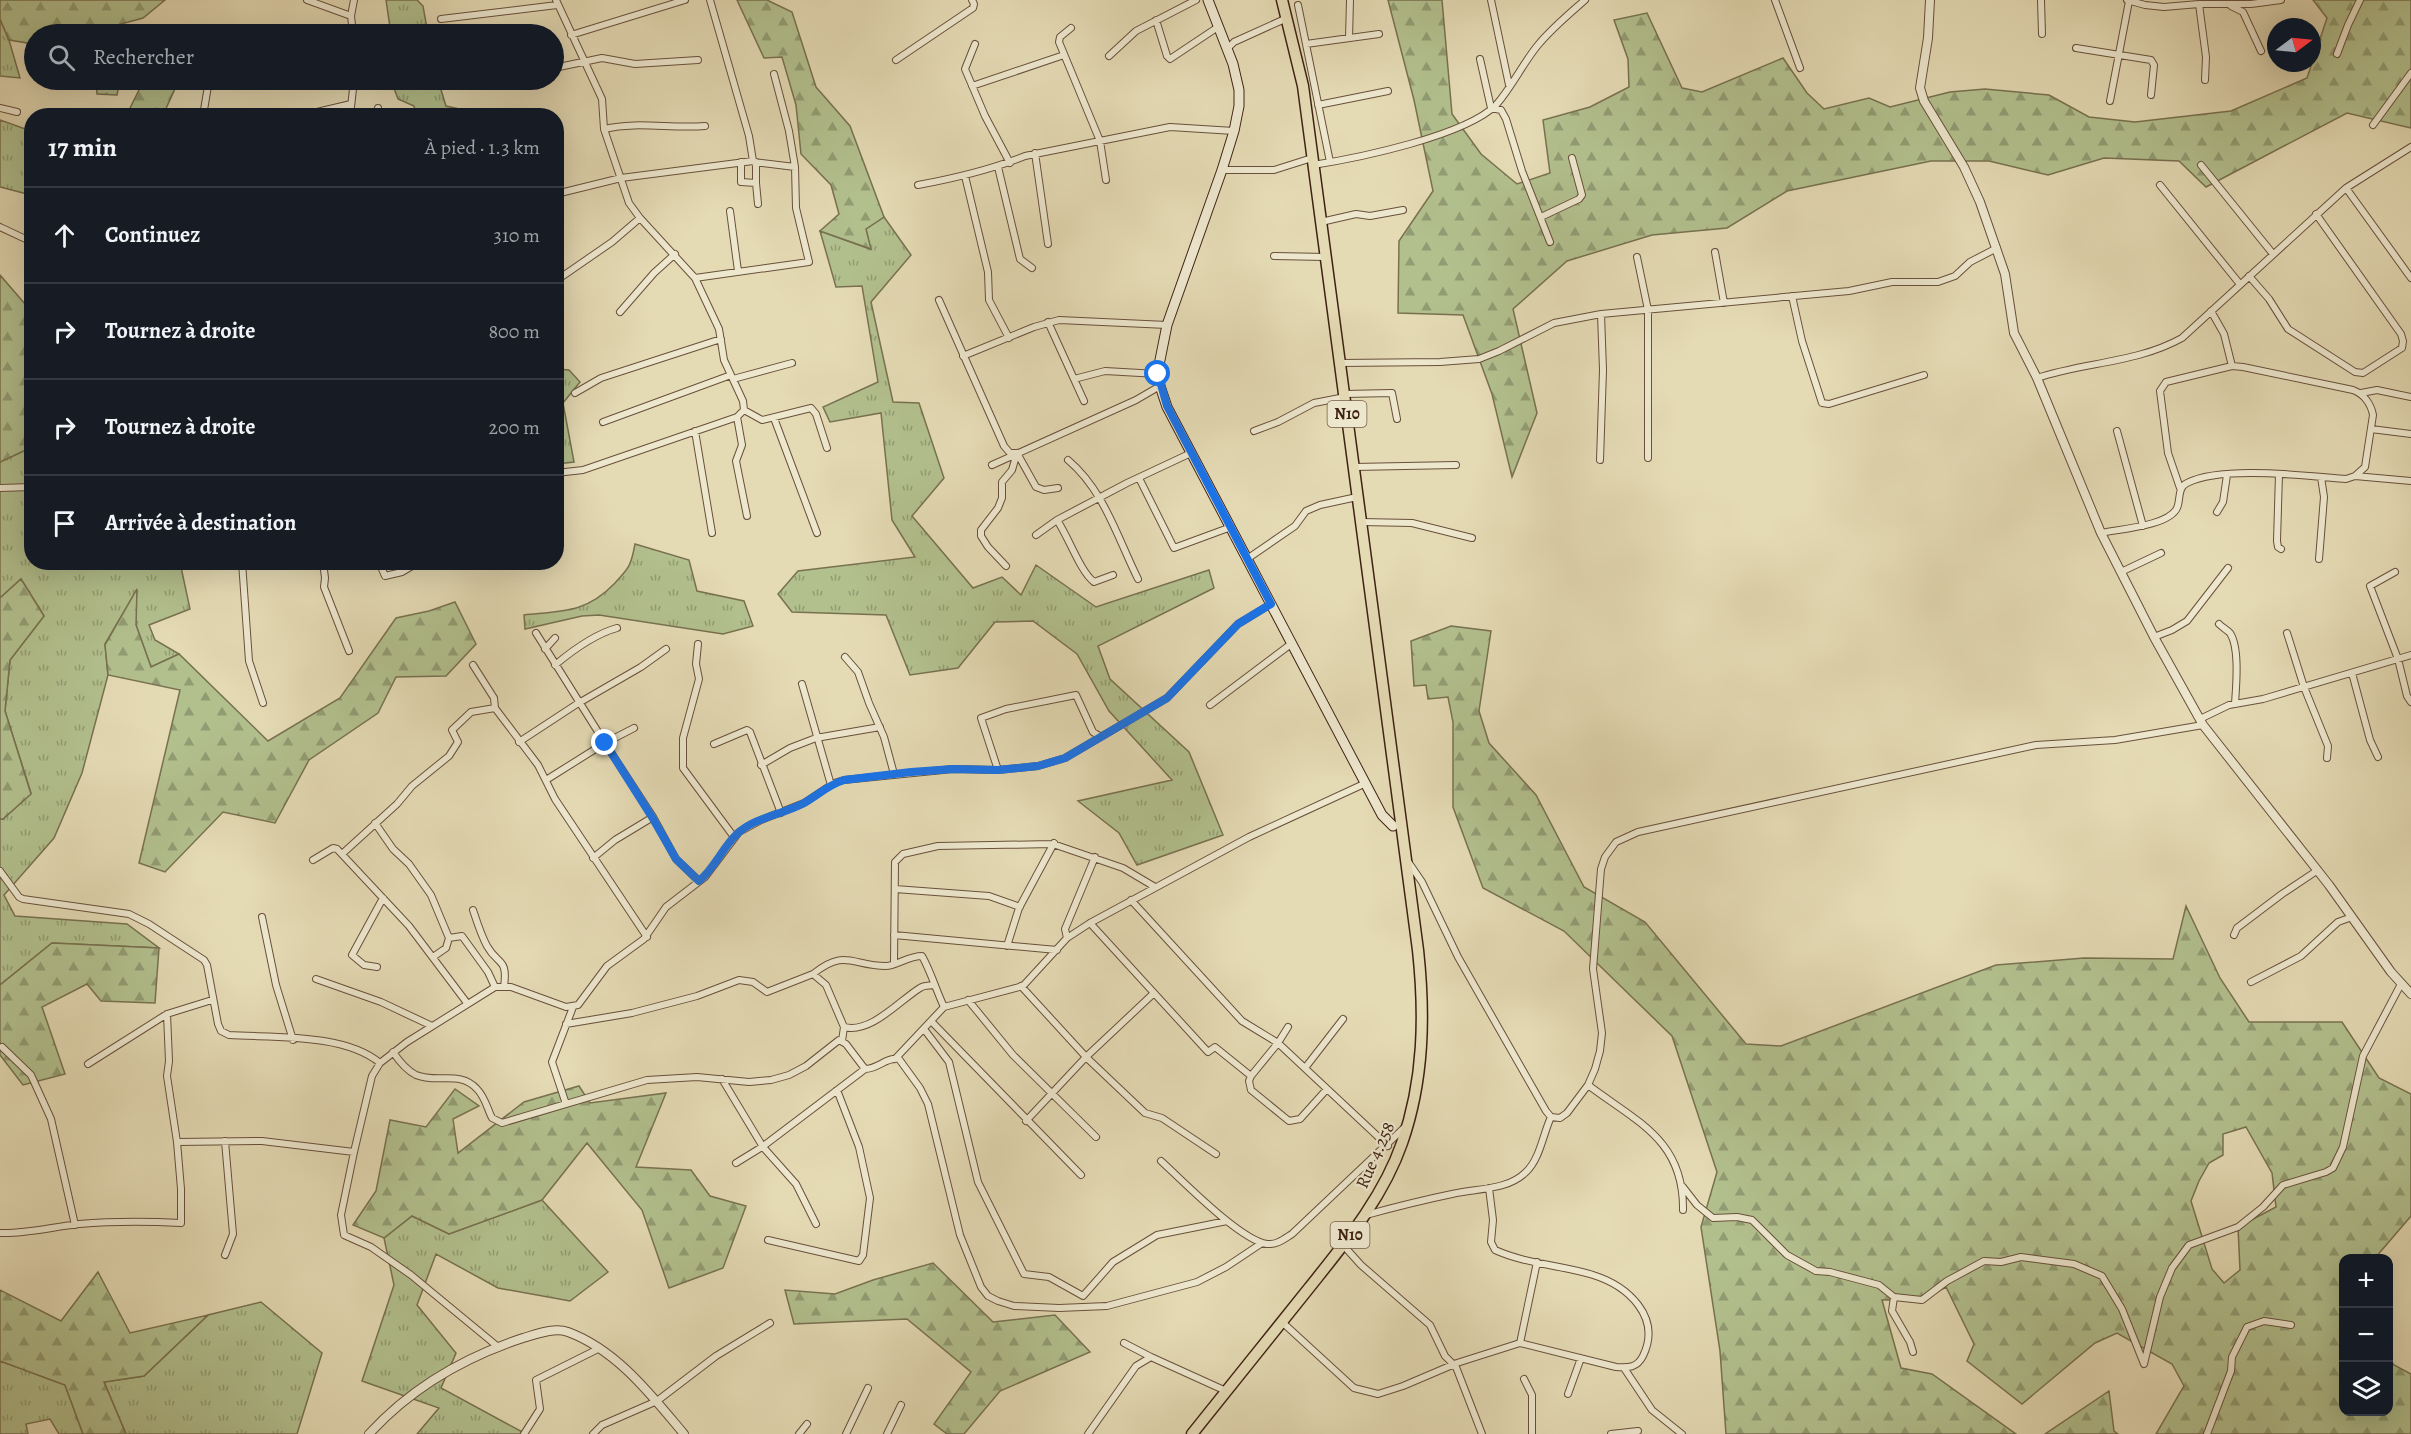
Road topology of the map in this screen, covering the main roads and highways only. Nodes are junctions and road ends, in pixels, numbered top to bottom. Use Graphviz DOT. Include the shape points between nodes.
graph roads {
  1 [pos="1208,0"];
  2 [pos="1282,0"];
  3 [pos="1397,828"];
  4 [pos="1192,1434"];
  1 -- 3 [label="main road" via="1239,90 1234,131 1167,325 1160,356 1160,386 1191,453 1382,815"];
  2 -- 3 [label="highway, N10" via="1301,77 1313,161"];
  3 -- 4 [label="highway, Rue 4.258 / N10" via="1406,860 1423,1009 1418,1081 1402,1142 1387,1177 1343,1245"];
}
